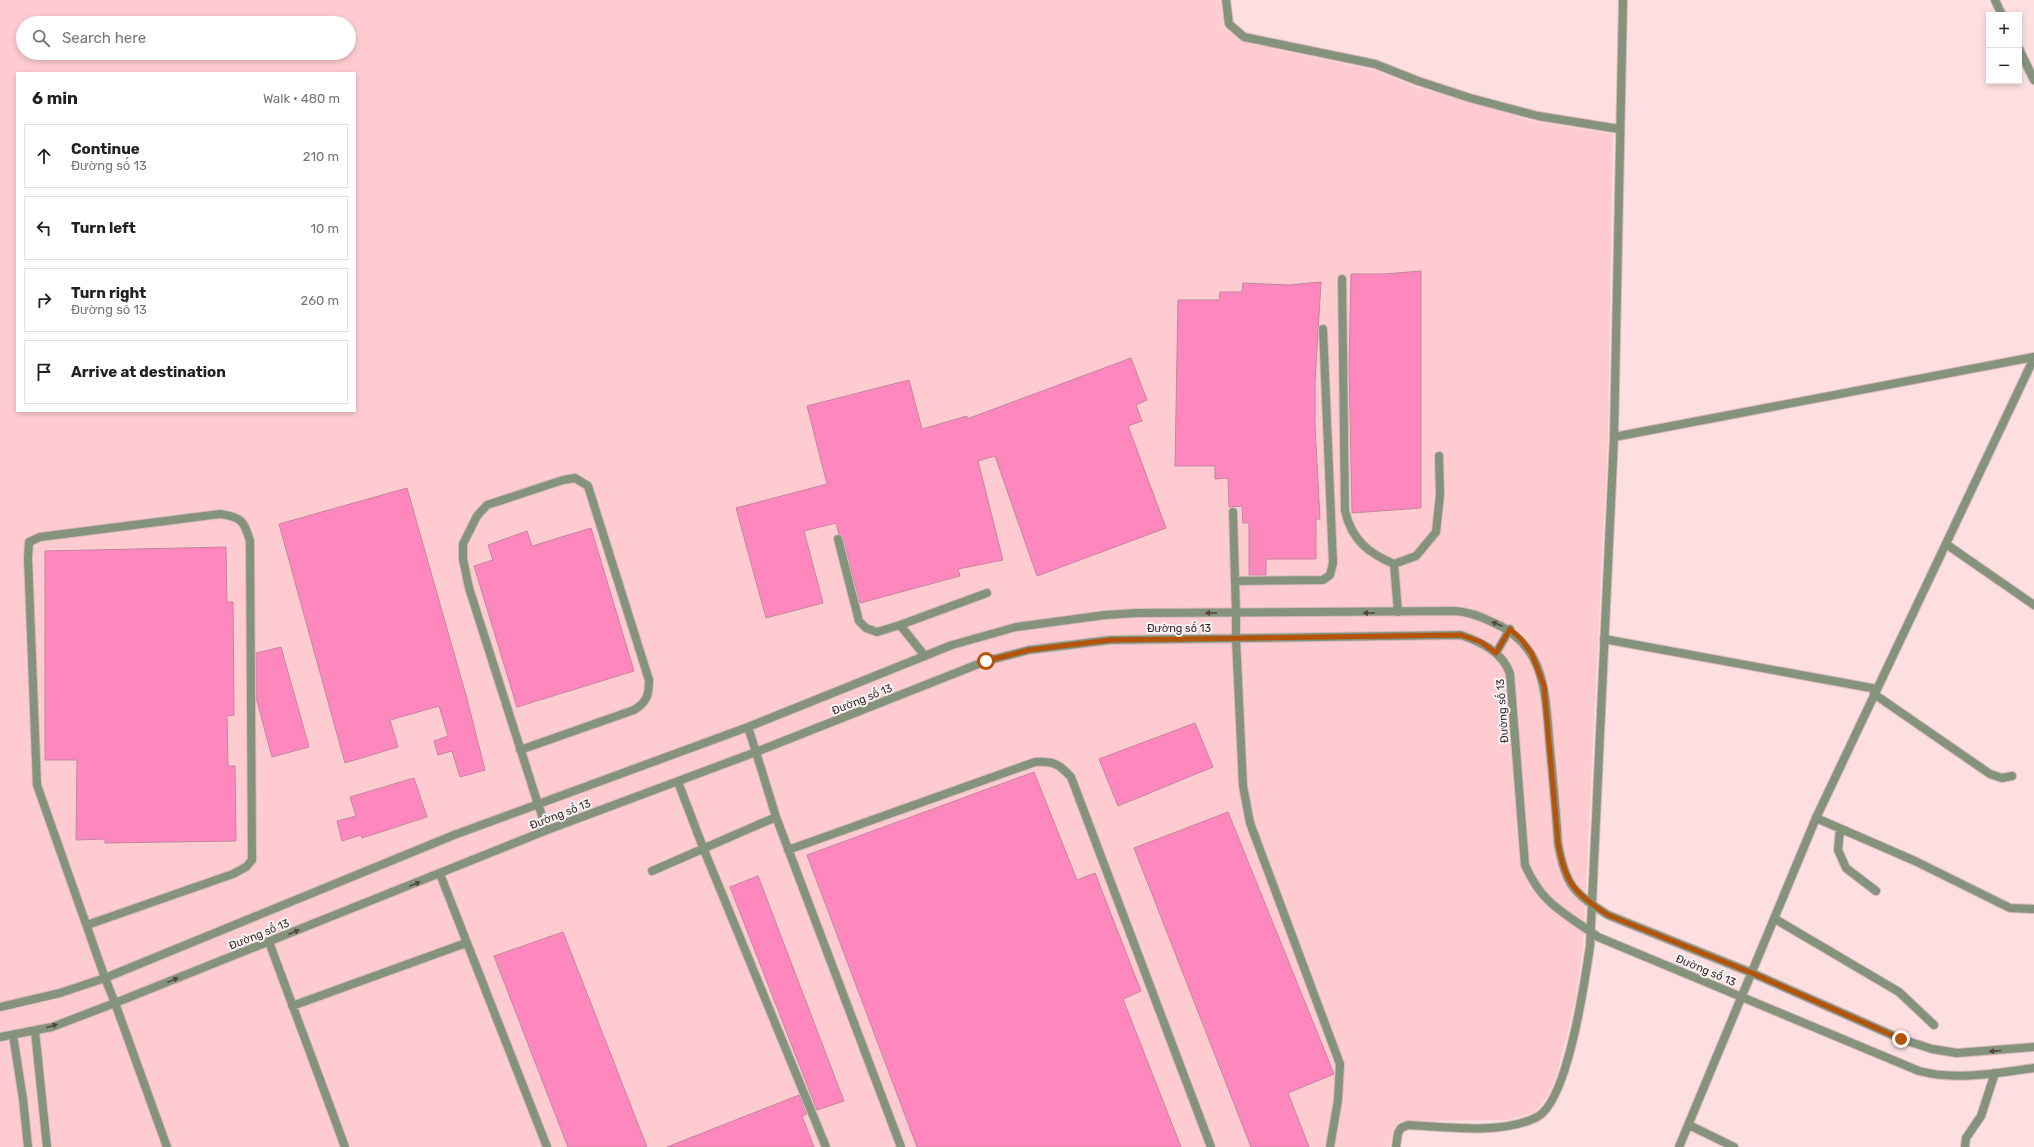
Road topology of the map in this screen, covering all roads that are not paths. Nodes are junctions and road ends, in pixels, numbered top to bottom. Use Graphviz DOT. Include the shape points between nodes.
graph roads {
  1 [pos="1226,0"];
  2 [pos="1623,0"];
  3 [pos="1995,0"];
  4 [pos="2001,12"];
  5 [pos="2022,55"];
  6 [pos="2034,80"];
  7 [pos="1619,129"];
  8 [pos="1342,279"];
  9 [pos="1323,329"];
  10 [pos="2034,357"];
  11 [pos="1614,438"];
  12 [pos="1439,456"];
  13 [pos="1232,512"];
  14 [pos="838,539"];
  15 [pos="1946,544"];
  16 [pos="1394,564"];
  17 [pos="1236,580"];
  18 [pos="987,592"];
  19 [pos="2034,605"];
  20 [pos="1398,612"];
  21 [pos="1236,613"];
  22 [pos="900,625"];
  23 [pos="1510,629"];
  24 [pos="1236,639"];
  25 [pos="1604,639"];
  26 [pos="1496,653"];
  27 [pos="925,656"];
  28 [pos="1875,692"];
  29 [pos="748,727"];
  30 [pos="520,750"];
  31 [pos="756,752"];
  32 [pos="2012,776"];
  33 [pos="678,782"];
  34 [pos="538,804"];
  35 [pos="776,817"];
  36 [pos="1816,818"];
  37 [pos="1840,829"];
  38 [pos="547,830"];
  39 [pos="704,850"];
  40 [pos="788,850"];
  41 [pos="652,871"];
  42 [pos="440,874"];
  43 [pos="1876,891"];
  44 [pos="1592,905"];
  45 [pos="2033,910"];
  46 [pos="1775,919"];
  47 [pos="86,925"];
  48 [pos="1590,931"];
  49 [pos="269,942"];
  50 [pos="466,942"];
  51 [pos="1752,973"];
  52 [pos="105,978"];
  53 [pos="1742,997"];
  54 [pos="115,1003"];
  55 [pos="292,1006"];
  56 [pos="0,1007"];
  57 [pos="1934,1025"];
  58 [pos="35,1031"];
  59 [pos="13,1035"];
  60 [pos="0,1037"];
  61 [pos="2034,1047"];
  62 [pos="2034,1068"];
  63 [pos="1995,1073"];
  64 [pos="1689,1125"];
  65 [pos="28,1147"];
  66 [pos="47,1147"];
  67 [pos="167,1147"];
  68 [pos="345,1147"];
  69 [pos="547,1147"];
  70 [pos="826,1147"];
  71 [pos="901,1147"];
  72 [pos="1211,1147"];
  73 [pos="1330,1147"];
  74 [pos="1396,1147"];
  75 [pos="1679,1147"];
  76 [pos="1734,1147"];
  77 [pos="1965,1147"];
  1 -- 7 [label="street" via="1229,24 1244,37 1375,64 1418,82 1538,116"];
  2 -- 7 [label="street"];
  3 -- 4 [label="street"];
  5 -- 6 [label="street"];
  7 -- 11 [label="street"];
  8 -- 16 [label="street" via="1345,511 1349,527 1360,542 1375,556"];
  9 -- 17 [label="street" via="1333,563 1330,575 1323,580"];
  10 -- 11 [label="street"];
  10 -- 15 [label="street"];
  11 -- 25 [label="street"];
  12 -- 16 [label="street" via="1440,495 1436,532 1416,556"];
  13 -- 17 [label="street"];
  14 -- 22 [label="street" via="859,621 866,628 877,632"];
  15 -- 19 [label="street"];
  15 -- 28 [label="street"];
  16 -- 20 [label="street"];
  17 -- 21 [label="street"];
  18 -- 22 [label="street"];
  20 -- 21 [label="street, Đường số 13, one-way"];
  23 -- 20 [label="street, Đường số 13, one-way" via="1467,612"];
  21 -- 24 [label="street"];
  21 -- 27 [label="street, Đường số 13, one-way" via="1136,613 1016,627"];
  22 -- 27 [label="street"];
  23 -- 26 [label="street"];
  23 -- 44 [label="street, Đường số 13" via="1532,654 1544,686 1562,867 1572,887"];
  24 -- 26 [label="street, Đường số 13" via="1461,635 1481,642"];
  24 -- 31 [label="street, Đường số 13" via="1110,640 1029,650 986,661"];
  24 -- 73 [label="street" via="1243,786 1250,823 1340,1064 1338,1100"];
  25 -- 28 [label="street"];
  25 -- 44 [label="street"];
  26 -- 48 [label="street, Đường số 13" via="1507,665 1510,674 1526,865 1533,882 1544,897"];
  27 -- 29 [label="street, Đường số 13"];
  28 -- 32 [label="street" via="1990,774 2002,778"];
  28 -- 36 [label="street"];
  29 -- 31 [label="street"];
  29 -- 34 [label="street, Đường số 13"];
  30 -- 30 [label="street" via="634,710 644,704 649,695 649,680 588,486 575,478 487,505 477,516 463,544 463,560 469,588"];
  30 -- 34 [label="street"];
  31 -- 33 [label="street, Đường số 13"];
  31 -- 35 [label="street"];
  33 -- 38 [label="street, Đường số 13"];
  33 -- 39 [label="street"];
  34 -- 38 [label="street"];
  34 -- 52 [label="street, Đường số 13" via="454,835"];
  35 -- 39 [label="street"];
  35 -- 40 [label="street"];
  36 -- 37 [label="street"];
  36 -- 46 [label="street"];
  37 -- 43 [label="street" via="1838,850 1846,868"];
  37 -- 45 [label="street" via="1915,861 2010,908"];
  38 -- 42 [label="street, Đường số 13"];
  39 -- 41 [label="street"];
  39 -- 70 [label="street"];
  40 -- 71 [label="street"];
  40 -- 72 [label="street" via="1035,762 1050,762 1061,767 1071,777"];
  49 -- 42 [label="street, Đường số 13, one-way"];
  42 -- 50 [label="street"];
  44 -- 48 [label="street"];
  44 -- 51 [label="street, Đường số 13" via="1608,915"];
  46 -- 51 [label="street"];
  46 -- 57 [label="street" via="1899,992"];
  47 -- 47 [label="street" via="233,874 246,867 252,860 250,541 245,524 233,516 220,514 40,537 29,542 37,785"];
  47 -- 52 [label="street"];
  48 -- 53 [label="street, Đường số 13"];
  48 -- 74 [label="street" via="1582,1000 1562,1077 1554,1099 1539,1116 1509,1125 1487,1127 1408,1125 1401,1128 1398,1133"];
  54 -- 49 [label="street, Đường số 13, one-way"];
  49 -- 55 [label="street"];
  50 -- 55 [label="street"];
  50 -- 69 [label="street"];
  51 -- 53 [label="street"];
  61 -- 51 [label="street, Đường số 13, one-way" via="1957,1053 1932,1049 1901,1039"];
  52 -- 54 [label="street"];
  52 -- 56 [label="street, Đường số 13" via="60,993"];
  53 -- 63 [label="street, Đường số 13" via="1919,1071 1936,1075"];
  53 -- 64 [label="street"];
  58 -- 54 [label="street, Đường số 13, one-way"];
  54 -- 67 [label="street"];
  55 -- 68 [label="street"];
  58 -- 59 [label="street, Đường số 13"];
  58 -- 66 [label="street"];
  59 -- 60 [label="street, Đường số 13"];
  59 -- 65 [label="street"];
  62 -- 63 [label="street, Đường số 13"];
  63 -- 77 [label="street" via="1981,1116 1966,1138"];
  64 -- 75 [label="street"];
  64 -- 76 [label="street"];
}
